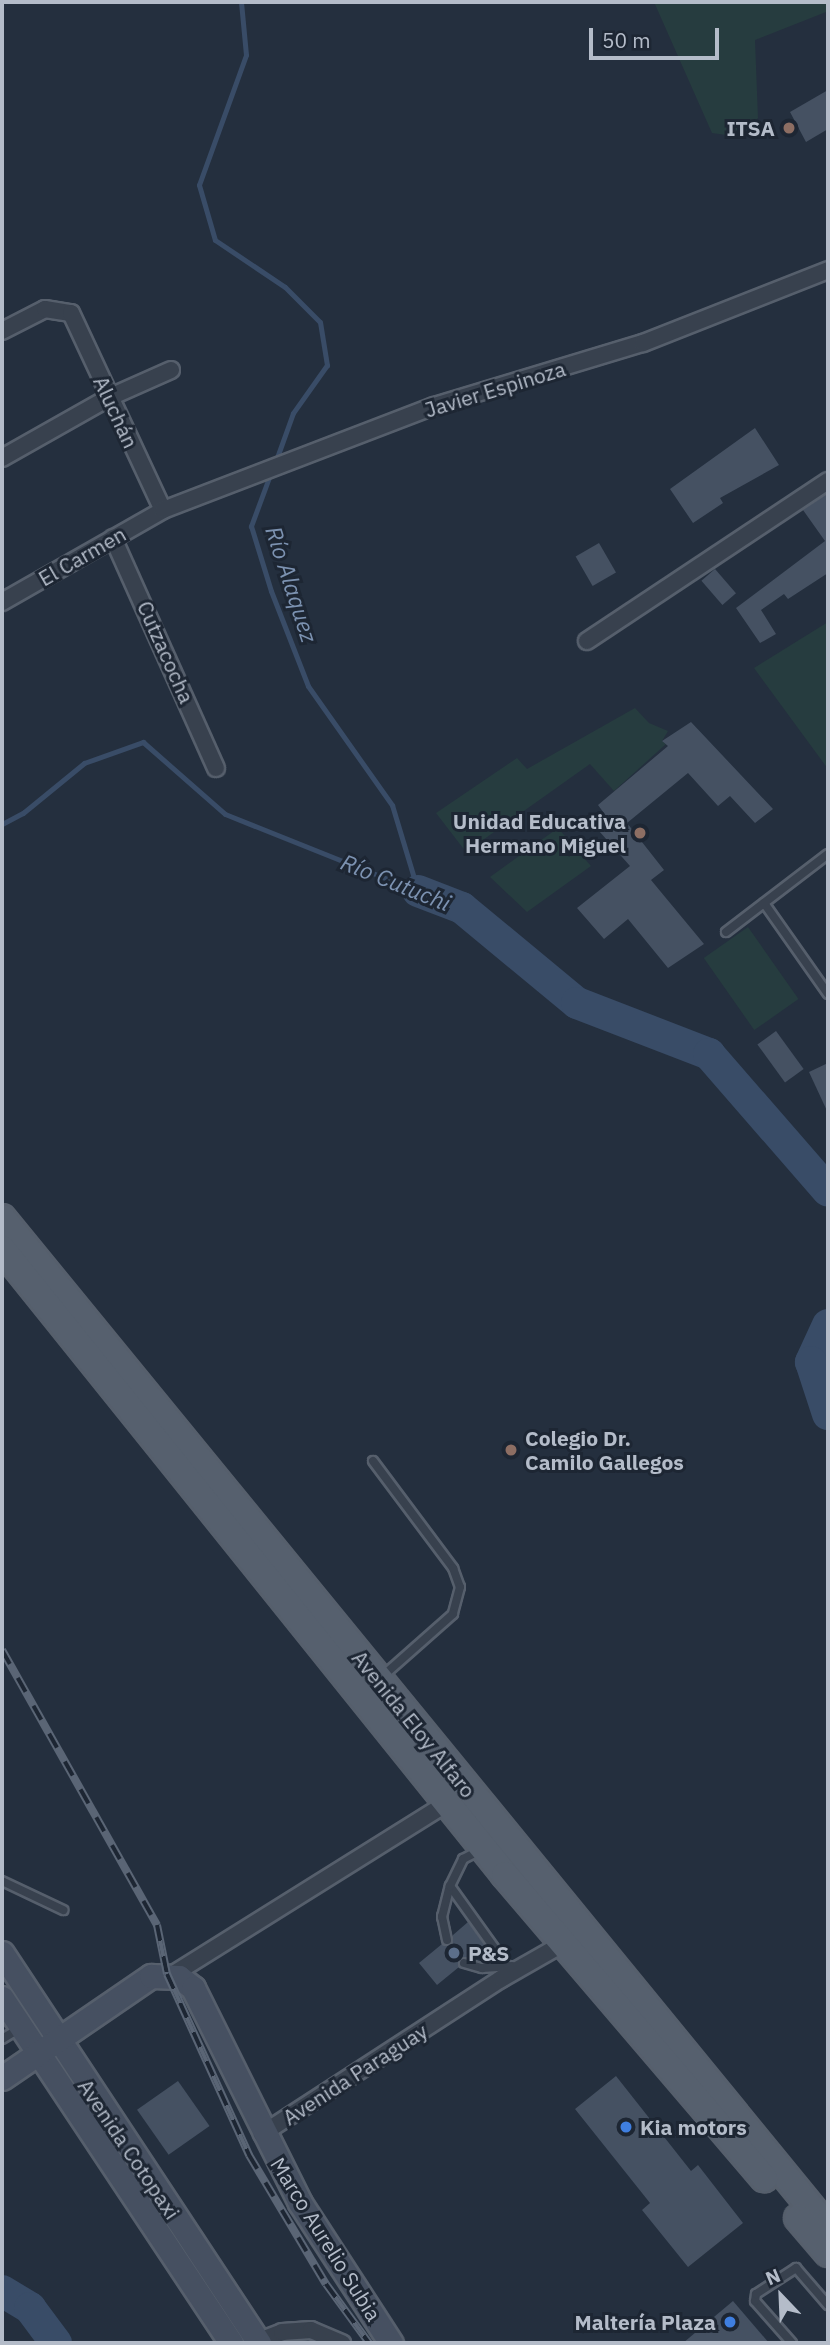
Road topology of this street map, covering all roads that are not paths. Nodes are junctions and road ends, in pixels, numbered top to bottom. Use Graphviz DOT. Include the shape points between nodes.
graph roads {
  1 [pos="828,270"];
  2 [pos="2,331"];
  3 [pos="171,370"];
  4 [pos="108,398"];
  5 [pos="2,458"];
  6 [pos="828,481"];
  7 [pos="170,507"];
  8 [pos="113,538"];
  9 [pos="2,602"];
  10 [pos="587,641"];
  11 [pos="216,768"];
  12 [pos="828,854"];
  13 [pos="764,902"];
  14 [pos="726,932"];
  15 [pos="828,994"];
  16 [pos="2,1218"];
  17 [pos="2,1249"];
  18 [pos="373,1461"];
  19 [pos="378,1681"];
  20 [pos="447,1803"];
  21 [pos="484,1849"];
  22 [pos="2,1881"];
  23 [pos="450,1886"];
  24 [pos="63,1910"];
  25 [pos="447,1940"];
  26 [pos="564,1943"];
  27 [pos="2,1953"];
  28 [pos="537,1957"];
  29 [pos="464,1963"];
  30 [pos="509,1967"];
  31 [pos="172,1975"];
  32 [pos="2,2000"];
  33 [pos="11,2033"];
  34 [pos="56,2039"];
  35 [pos="36,2053"];
  36 [pos="2,2078"];
  37 [pos="262,2134"];
  38 [pos="828,2228"];
  39 [pos="828,2253"];
  40 [pos="828,2305"];
  41 [pos="257,2342"];
  42 [pos="231,2343"];
  43 [pos="342,2343"];
  44 [pos="391,2343"];
  45 [pos="792,2343"];
  1 -- 7 [label="street, Javier Espinoza" via="643,343 434,406"];
  2 -- 4 [label="street, Aluchán" via="46,309 71,313"];
  3 -- 4 [label="street"];
  4 -- 5 [label="street"];
  4 -- 7 [label="street, Aluchán"];
  6 -- 10 [label="street"];
  7 -- 8 [label="street, El Carmen"];
  8 -- 9 [label="street, El Carmen"];
  8 -- 11 [label="street, Cutzacocha"];
  12 -- 13 [label="lane"];
  13 -- 14 [label="lane"];
  13 -- 15 [label="lane"];
  16 -- 19 [label="main road, Avenida Eloy Alfaro"];
  17 -- 20 [label="main road, Avenida Eloy Alfaro"];
  18 -- 19 [label="lane" via="453,1568 460,1587 453,1614"];
  19 -- 38 [label="main road, Avenida Eloy Alfaro"];
  20 -- 21 [label="main road, Avenida Eloy Alfaro"];
  20 -- 31 [label="street"];
  21 -- 23 [label="lane" via="463,1859"];
  21 -- 26 [label="main road, Avenida Eloy Alfaro"];
  22 -- 24 [label="lane"];
  23 -- 25 [label="lane" via="442,1917"];
  23 -- 30 [label="lane"];
  26 -- 28 [label="street, Avenida Paraguay"];
  26 -- 39 [label="main road, Avenida Eloy Alfaro"];
  27 -- 34 [label="main road, Avenida Cotopaxi"];
  28 -- 30 [label="lane"];
  28 -- 37 [label="street, Avenida Paraguay"];
  29 -- 30 [label="lane"];
  31 -- 34 [label="main road" via="151,1976"];
  31 -- 37 [label="main road, Avenida Paraguay" via="192,1988"];
  32 -- 33 [label="main road, Avenida Cotopaxi"];
  33 -- 35 [label="main road, Avenida Cotopaxi"];
  34 -- 35 [label="main road"];
  34 -- 41 [label="main road, Avenida Cotopaxi"];
  35 -- 36 [label="main road"];
  35 -- 42 [label="main road, Avenida Cotopaxi"];
  37 -- 44 [label="main road, Marco Aurelio Subia" via="300,2203"];
  40 -- 45 [label="lane" via="796,2268 756,2294 755,2301"];
  41 -- 43 [label="street, Marco Aurelio Subia" via="282,2332 311,2330"];
}
